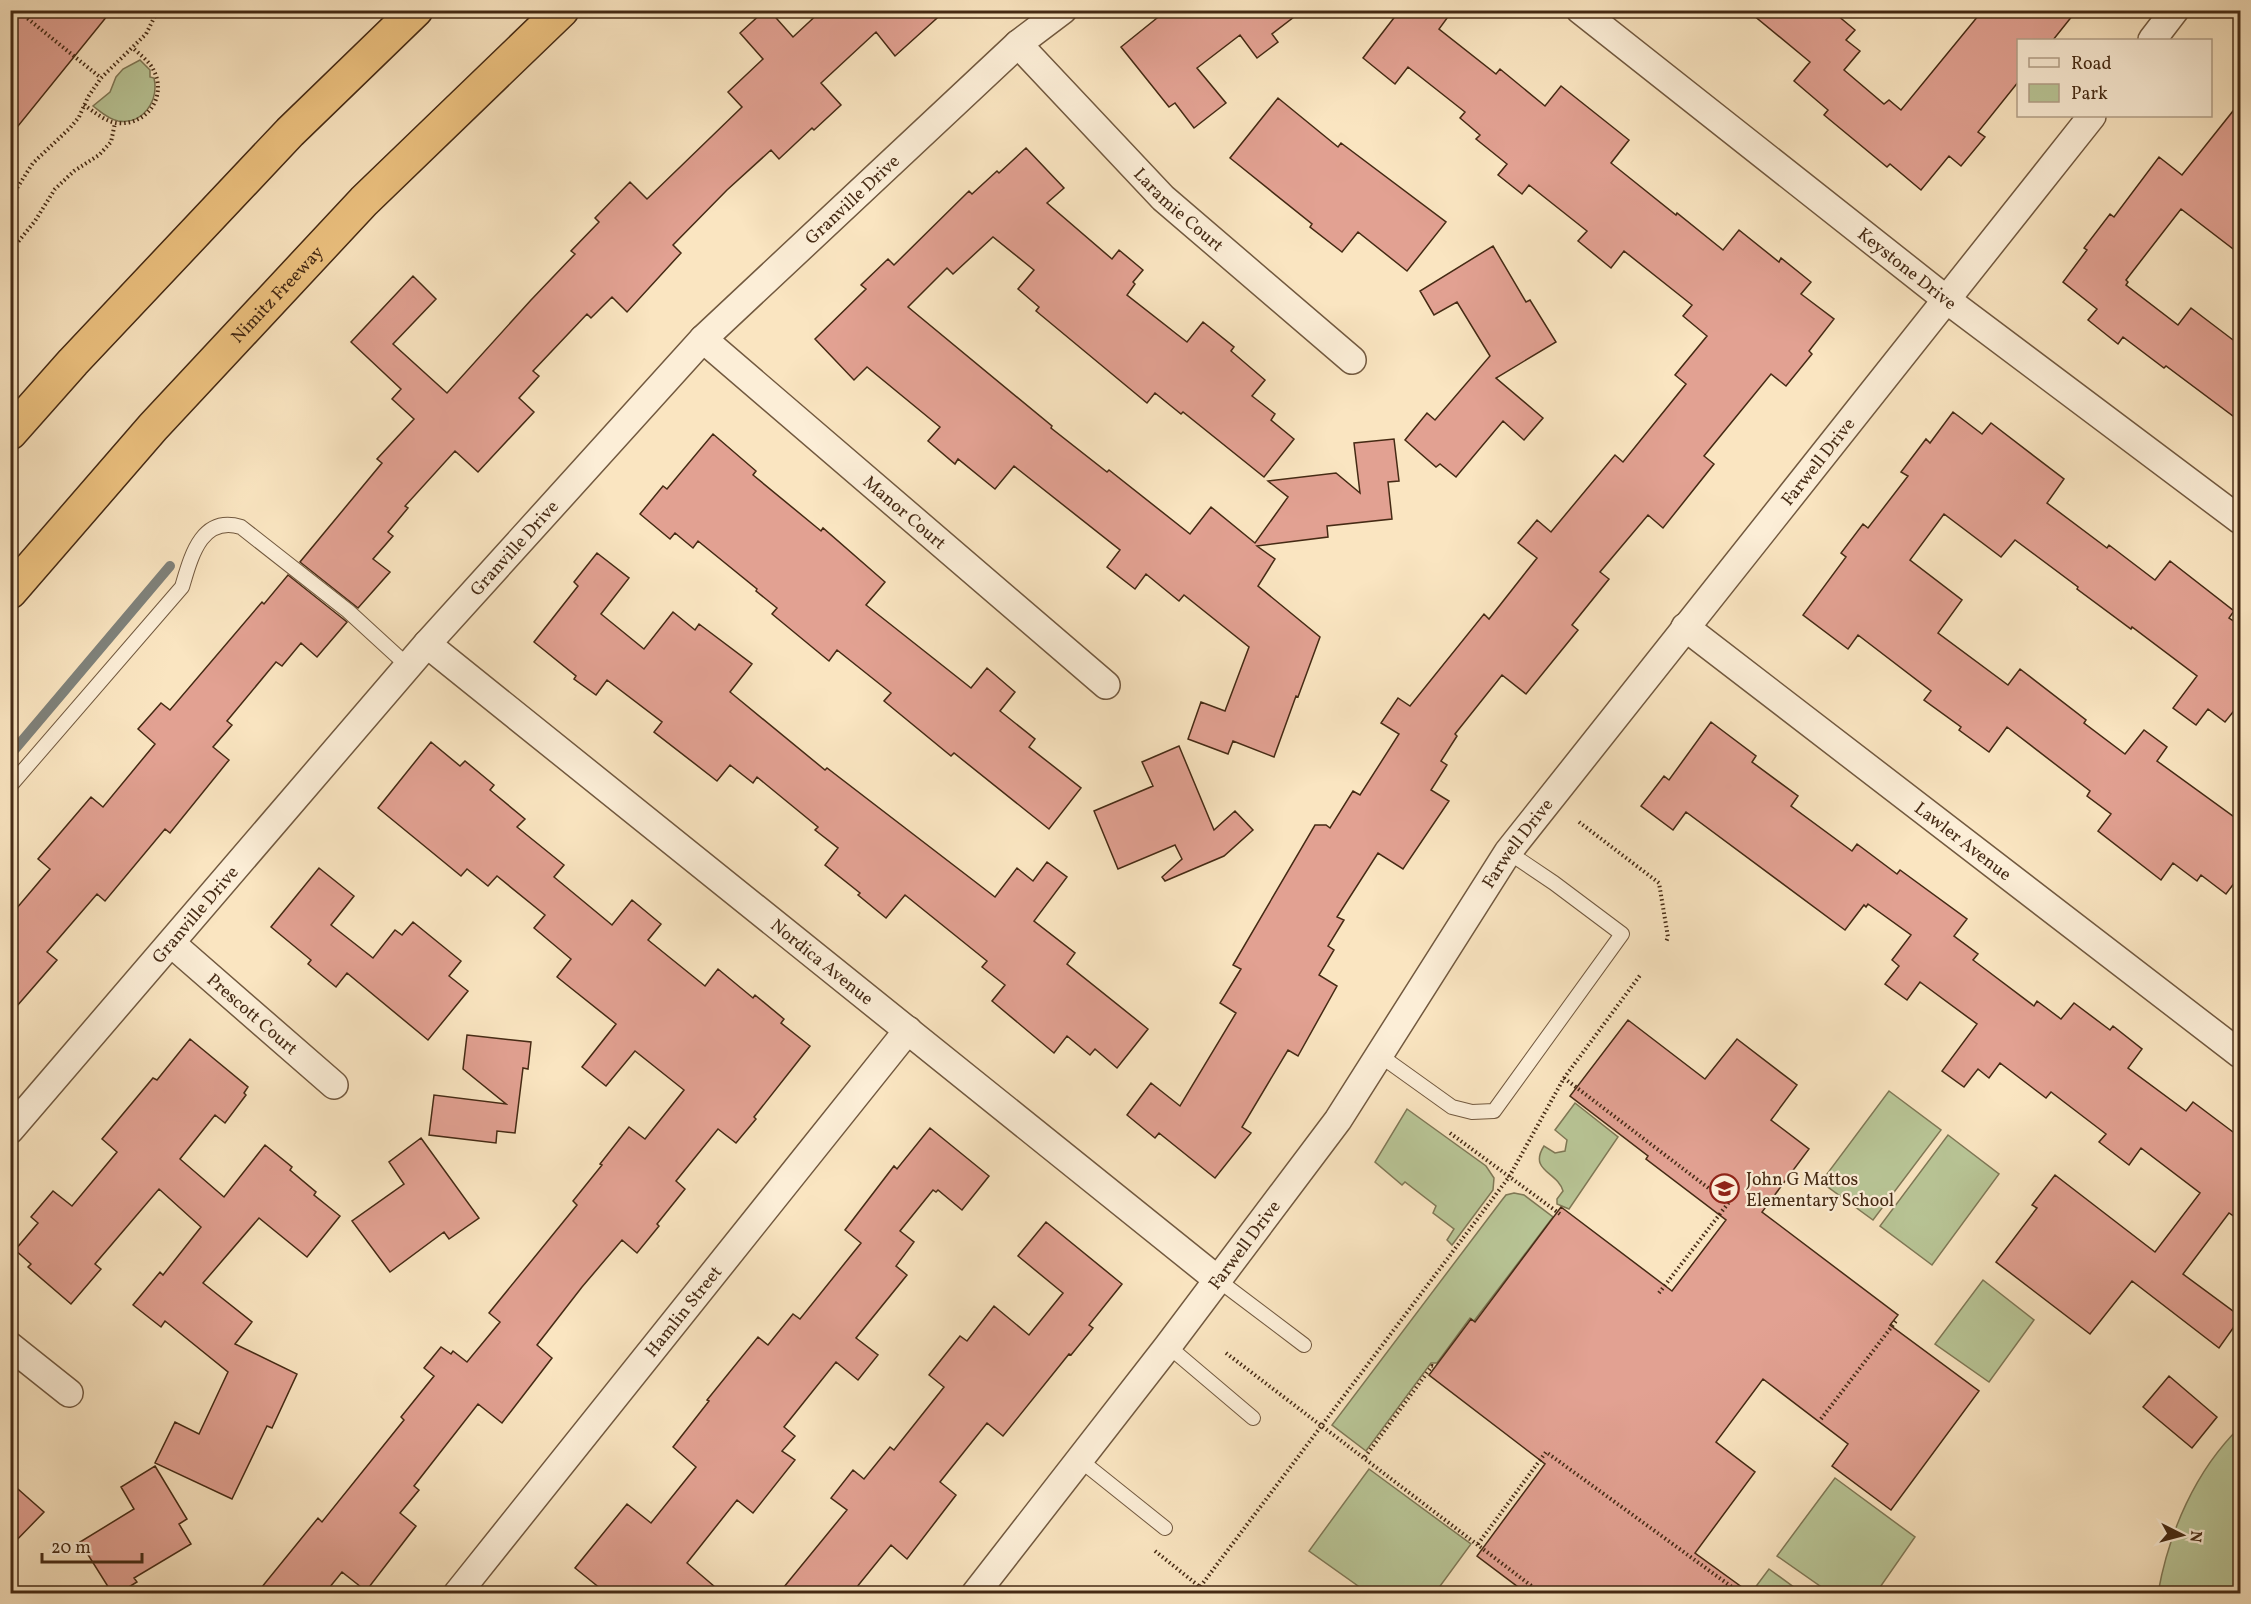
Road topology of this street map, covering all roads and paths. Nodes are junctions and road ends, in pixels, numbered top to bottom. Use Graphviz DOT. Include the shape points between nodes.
graph roads {
  1 [pos="17,10"];
  2 [pos="158,10"];
  3 [pos="416,10"];
  4 [pos="562,10"];
  5 [pos="1063,10"];
  6 [pos="1580,10"];
  7 [pos="2175,10"];
  8 [pos="2152,39"];
  9 [pos="1018,44"];
  10 [pos="134,48"];
  11 [pos="101,78"];
  12 [pos="84,105"];
  13 [pos="2091,117"];
  14 [pos="115,123"];
  15 [pos="10,199"];
  16 [pos="10,252"];
  17 [pos="1947,300"];
  18 [pos="703,339"];
  19 [pos="1352,360"];
  20 [pos="10,433"];
  21 [pos="2241,520"];
  22 [pos="10,592"];
  23 [pos="1685,627"];
  24 [pos="427,644"];
  25 [pos="408,666"];
  26 [pos="1106,685"];
  27 [pos="10,786"];
  28 [pos="1579,822"];
  29 [pos="1508,852"];
  30 [pos="1666,942"];
  31 [pos="171,943"];
  32 [pos="1641,974"];
  33 [pos="908,1030"];
  34 [pos="1378,1054"];
  35 [pos="2241,1054"];
  36 [pos="1564,1078"];
  37 [pos="334,1086"];
  38 [pos="1445,1129"];
  39 [pos="10,1130"];
  40 [pos="1509,1177"];
  41 [pos="1733,1197"];
  42 [pos="1728,1203"];
  43 [pos="1560,1214"];
  44 [pos="1218,1280"];
  45 [pos="1659,1293"];
  46 [pos="1896,1321"];
  47 [pos="1304,1345"];
  48 [pos="10,1346"];
  49 [pos="1168,1346"];
  50 [pos="1226,1353"];
  51 [pos="1435,1367"];
  52 [pos="69,1393"];
  53 [pos="1253,1418"];
  54 [pos="1821,1419"];
  55 [pos="1323,1425"];
  56 [pos="1365,1457"];
  57 [pos="1080,1460"];
  58 [pos="1165,1528"];
  59 [pos="1146,1544"];
  60 [pos="1478,1544"];
  61 [pos="457,1593"];
  62 [pos="975,1593"];
  63 [pos="1542,1593"];
  64 [pos="1733,1593"];
  1 -- 11 [label="path"];
  2 -- 10 [label="path"];
  3 -- 20 [label="highway" via="290,132"];
  4 -- 22 [label="highway, Nimitz Freeway" via="364,201 153,427"];
  5 -- 9 [label="street, Granville Drive"];
  6 -- 17 [label="street, Keystone Drive"];
  7 -- 8 [label="street"];
  9 -- 18 [label="street, Granville Drive"];
  9 -- 19 [label="street, Laramie Court" via="1163,198"];
  10 -- 11 [label="path"];
  10 -- 14 [label="path" via="153,68 158,85 155,104 135,122"];
  11 -- 12 [label="path"];
  12 -- 14 [label="path"];
  12 -- 15 [label="path" via="70,129 33,163"];
  13 -- 17 [label="street, Farwell Drive"];
  14 -- 16 [label="path" via="111,142 55,189"];
  17 -- 21 [label="street, Keystone Drive"];
  17 -- 23 [label="street, Farwell Drive"];
  18 -- 24 [label="street, Granville Drive"];
  18 -- 26 [label="street, Manor Court"];
  23 -- 29 [label="street, Farwell Drive"];
  23 -- 35 [label="street, Lawler Avenue"];
  24 -- 25 [label="street, Granville Drive"];
  24 -- 33 [label="street, Nordica Avenue"];
  25 -- 27 [label="lane" via="348,611 241,527 229,523 212,527 194,550 182,587"];
  25 -- 31 [label="street, Granville Drive"];
  28 -- 30 [label="path" via="1659,883"];
  29 -- 34 [label="street, Farwell Drive"];
  29 -- 34 [label="lane" via="1622,933 1494,1111 1472,1112 1452,1107"];
  31 -- 37 [label="street, Prescott Court"];
  31 -- 39 [label="street, Granville Drive"];
  32 -- 36 [label="path"];
  33 -- 44 [label="street, Nordica Avenue"];
  33 -- 61 [label="street, Hamlin Street"];
  34 -- 44 [label="street, Farwell Drive" via="1338,1120"];
  36 -- 40 [label="path"];
  36 -- 42 [label="path"];
  38 -- 40 [label="path"];
  40 -- 43 [label="path"];
  40 -- 55 [label="path"];
  41 -- 42 [label="path"];
  42 -- 45 [label="path"];
  44 -- 47 [label="lane"];
  44 -- 49 [label="street, Farwell Drive"];
  46 -- 54 [label="path"];
  48 -- 52 [label="street"];
  49 -- 53 [label="lane"];
  49 -- 57 [label="street, Farwell Drive"];
  50 -- 55 [label="path"];
  51 -- 56 [label="path"];
  55 -- 56 [label="path"];
  55 -- 59 [label="path" via="1200,1587"];
  56 -- 60 [label="path"];
  57 -- 58 [label="lane"];
  57 -- 62 [label="street, Farwell Drive"];
  60 -- 63 [label="path"];
  60 -- 64 [label="path" via="1546,1452 1736,1590"];
}
